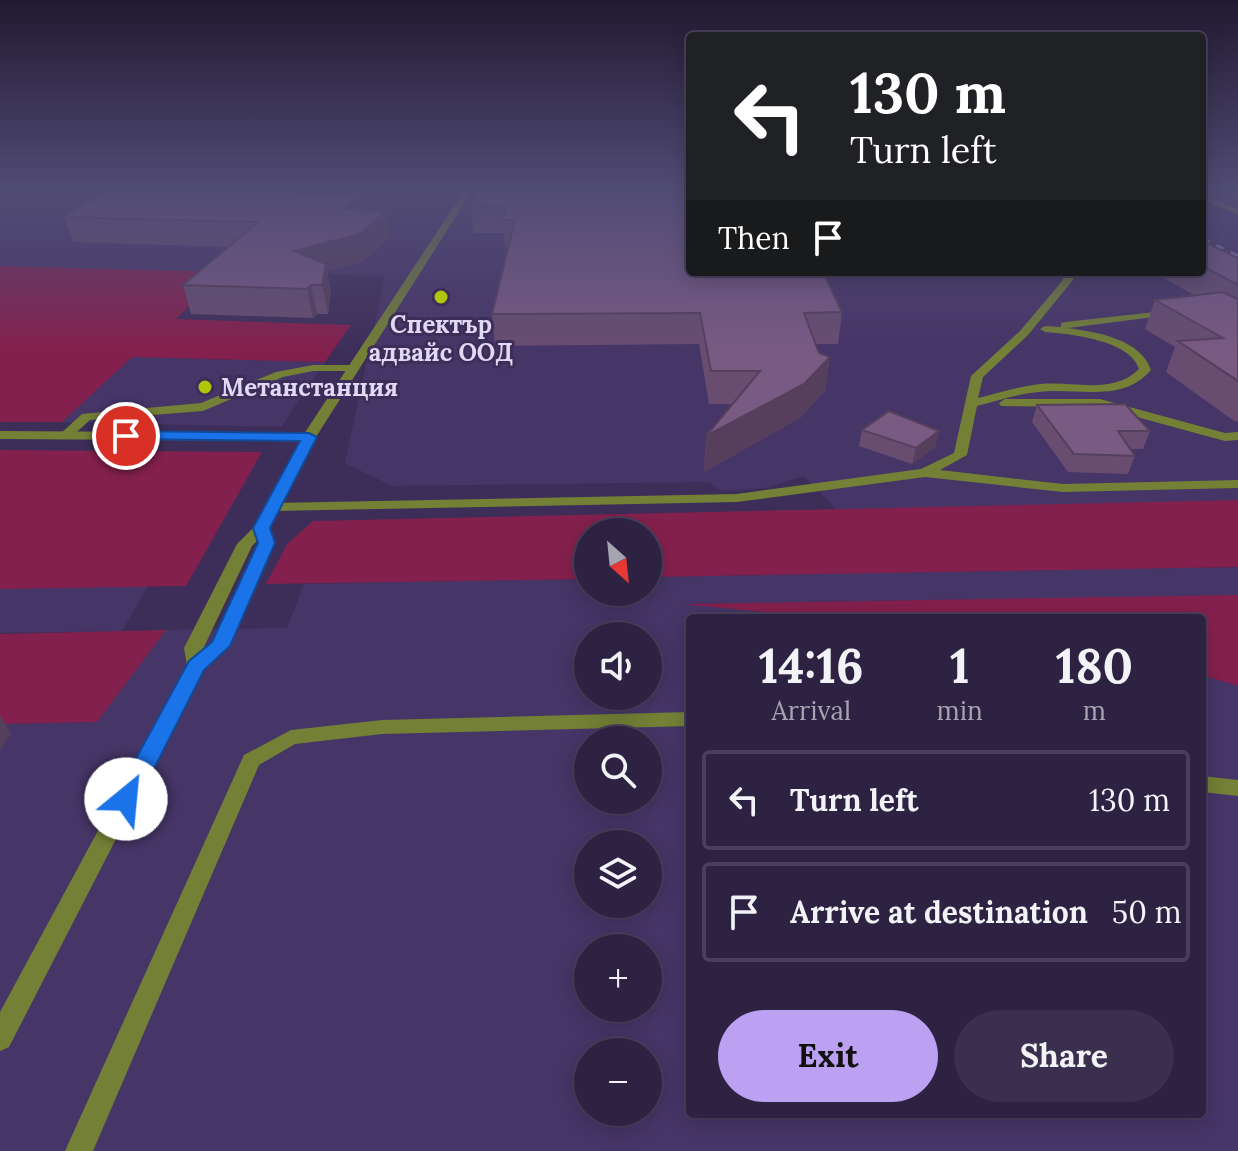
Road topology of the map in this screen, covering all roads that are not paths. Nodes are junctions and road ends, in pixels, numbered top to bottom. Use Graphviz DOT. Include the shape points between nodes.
graph roads {
  1 [pos="433,245"];
  2 [pos="1068,276"];
  3 [pos="1187,310"];
  4 [pos="1045,329"];
  5 [pos="1024,333"];
  6 [pos="354,368"];
  7 [pos="972,403"];
  8 [pos="0,435"];
  9 [pos="65,435"];
  10 [pos="1238,436"];
  11 [pos="309,437"];
  12 [pos="924,473"];
  13 [pos="1238,484"];
  14 [pos="273,507"];
  15 [pos="686,719"];
  16 [pos="1206,784"];
  17 [pos="1238,788"];
  18 [pos="0,1038"];
  19 [pos="79,1151"];
  1 -- 6 [label="street"];
  2 -- 5 [label="street"];
  3 -- 4 [label="street"];
  4 -- 5 [label="street"];
  4 -- 7 [label="street" via="1113,341 1142,360 1145,370 1124,384 1040,388"];
  5 -- 7 [label="street" via="977,376"];
  6 -- 9 [label="street" via="280,374 203,407 86,417"];
  6 -- 11 [label="street"];
  7 -- 10 [label="street" via="1100,403"];
  7 -- 12 [label="street" via="960,455"];
  8 -- 9 [label="street"];
  9 -- 11 [label="street"];
  11 -- 14 [label="street"];
  12 -- 13 [label="street" via="1063,488"];
  12 -- 14 [label="street" via="737,498"];
  14 -- 18 [label="street" via="261,528 267,543 220,646 196,666"];
  15 -- 19 [label="street" via="382,727 291,737 251,760"];
  16 -- 17 [label="street"];
}
